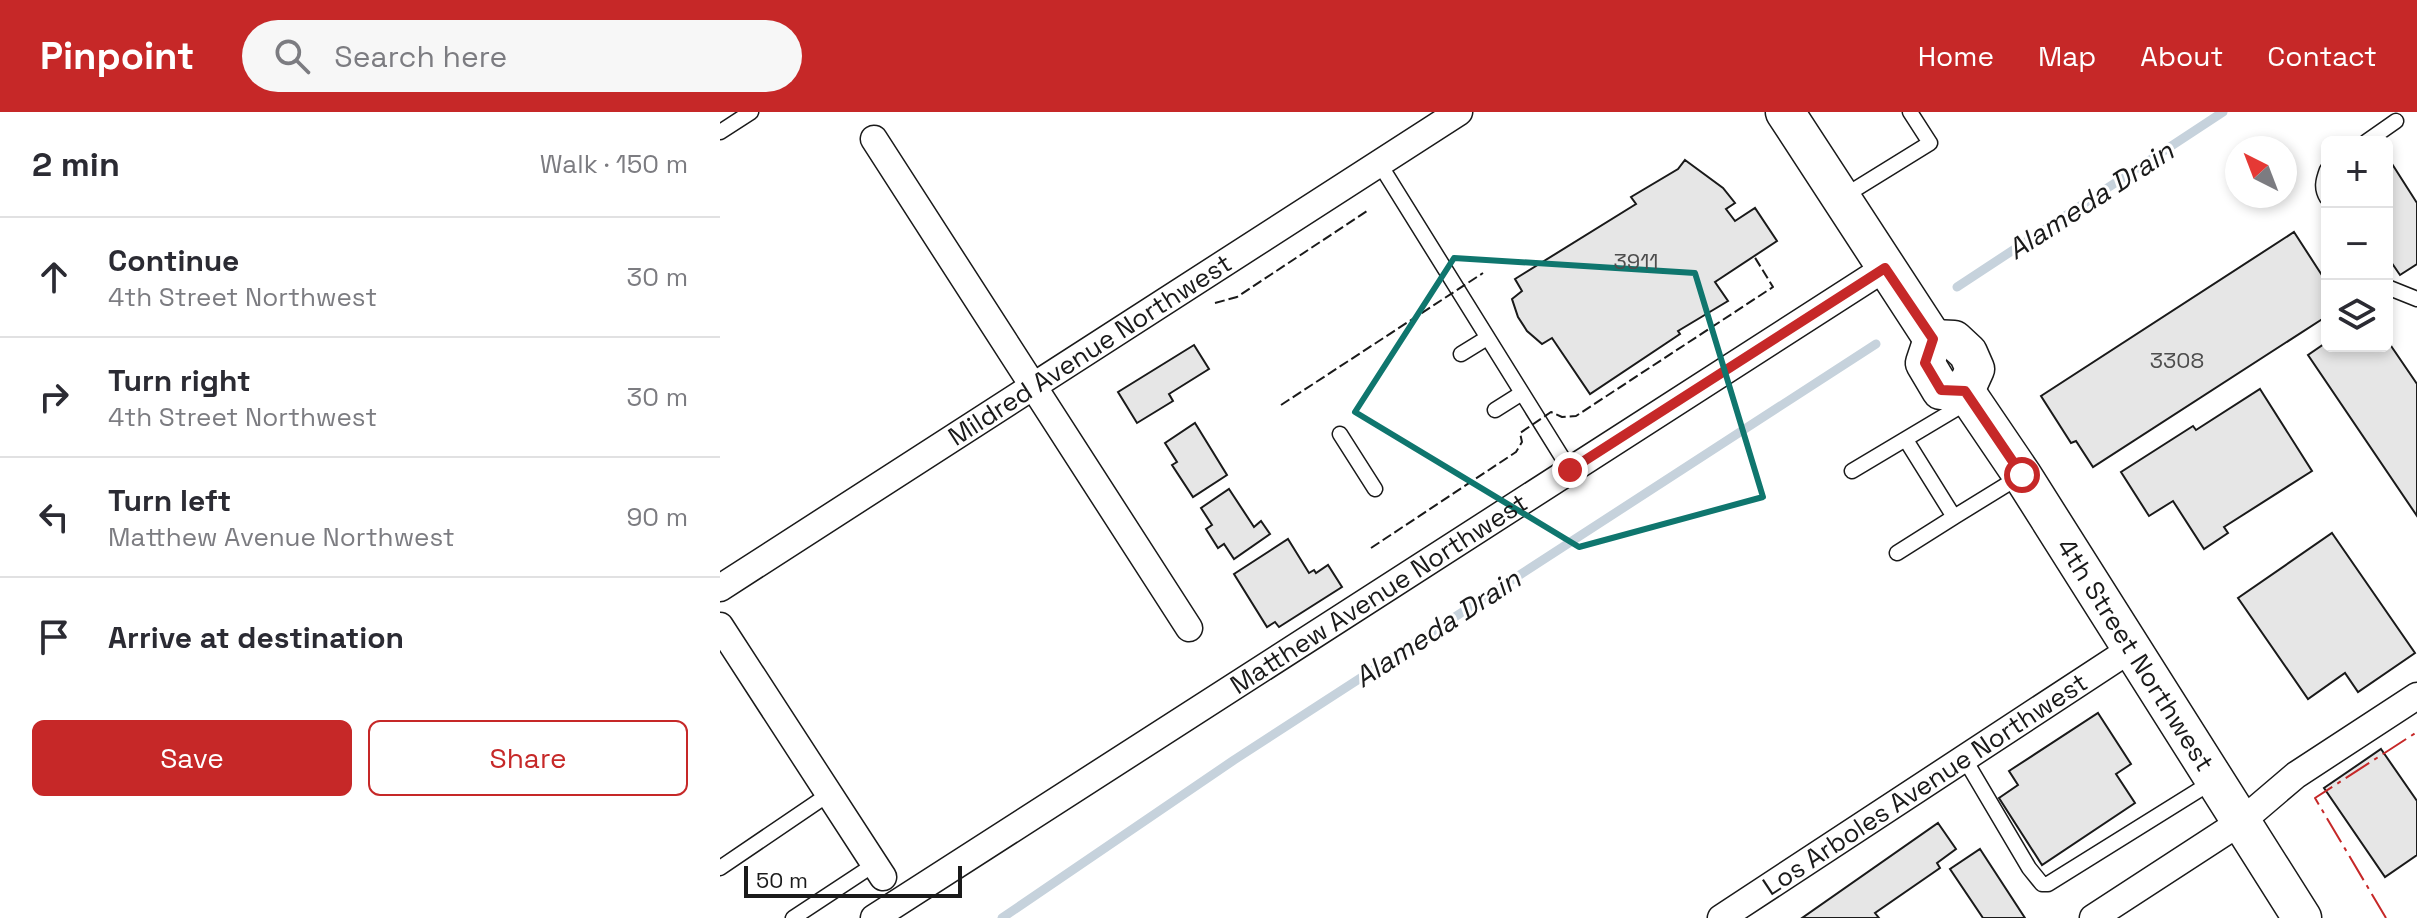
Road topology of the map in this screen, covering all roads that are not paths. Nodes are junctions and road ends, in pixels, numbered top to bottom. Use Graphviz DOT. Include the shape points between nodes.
graph roads {
  1 [pos="751,112"];
  2 [pos="1459,112"];
  3 [pos="1785,112"];
  4 [pos="1910,112"];
  5 [pos="2396,121"];
  6 [pos="720,132"];
  7 [pos="2375,136"];
  8 [pos="874,139"];
  9 [pos="1379,163"];
  10 [pos="1841,198"];
  11 [pos="1885,268"];
  12 [pos="2393,289"];
  13 [pos="2417,299"];
  14 [pos="1487,338"];
  15 [pos="1461,354"];
  16 [pos="1034,385"];
  17 [pos="1522,393"];
  18 [pos="1968,396"];
  19 [pos="1495,410"];
  20 [pos="1340,434"];
  21 [pos="1906,440"];
  22 [pos="1570,470"];
  23 [pos="1852,471"];
  24 [pos="2022,475"];
  25 [pos="1375,489"];
  26 [pos="1954,517"];
  27 [pos="1897,553"];
  28 [pos="720,588"];
  29 [pos="720,626"];
  30 [pos="1189,628"];
  31 [pos="2131,649"];
  32 [pos="2417,696"];
  33 [pos="1964,758"];
  34 [pos="2215,780"];
  35 [pos="829,794"];
  36 [pos="2242,821"];
  37 [pos="720,868"];
  38 [pos="879,870"];
  39 [pos="793,918"];
  40 [pos="874,918"];
  41 [pos="1721,918"];
  42 [pos="2093,918"];
  43 [pos="2302,918"];
  1 -- 6 [label="lane"];
  2 -- 9 [label="street, Mildred Avenue Northwest"];
  3 -- 10 [label="main road"];
  4 -- 10 [label="lane" via="1930,143"];
  5 -- 7 [label="lane"];
  8 -- 16 [label="street"];
  9 -- 14 [label="lane"];
  9 -- 16 [label="street, Mildred Avenue Northwest"];
  10 -- 11 [label="main road"];
  11 -- 18 [label="main road" via="1933,339 1954,340 1968,353 1975,369"];
  11 -- 22 [label="street, Matthew Avenue Northwest"];
  12 -- 13 [label="lane"];
  14 -- 15 [label="lane"];
  14 -- 17 [label="lane"];
  16 -- 28 [label="street, Mildred Avenue Northwest"];
  16 -- 30 [label="street"];
  17 -- 19 [label="lane"];
  17 -- 22 [label="lane"];
  18 -- 21 [label="lane"];
  18 -- 24 [label="main road, 4th Street Northwest"];
  20 -- 25 [label="lane"];
  21 -- 23 [label="lane"];
  21 -- 26 [label="lane"];
  22 -- 40 [label="street, Matthew Avenue Northwest"];
  24 -- 26 [label="lane"];
  24 -- 31 [label="main road, 4th Street Northwest"];
  26 -- 27 [label="lane"];
  29 -- 35 [label="street"];
  31 -- 33 [label="street, Los Arboles Avenue Northwest"];
  31 -- 34 [label="main road, 4th Street Northwest"];
  32 -- 36 [label="street" via="2296,775"];
  33 -- 34 [label="lane" via="2042,884"];
  33 -- 41 [label="street, Los Arboles Avenue Northwest"];
  34 -- 36 [label="main road, 4th Street Northwest"];
  35 -- 37 [label="lane"];
  35 -- 38 [label="street"];
  36 -- 42 [label="street"];
  36 -- 43 [label="main road, 4th Street Northwest"];
  38 -- 39 [label="lane"];
}
